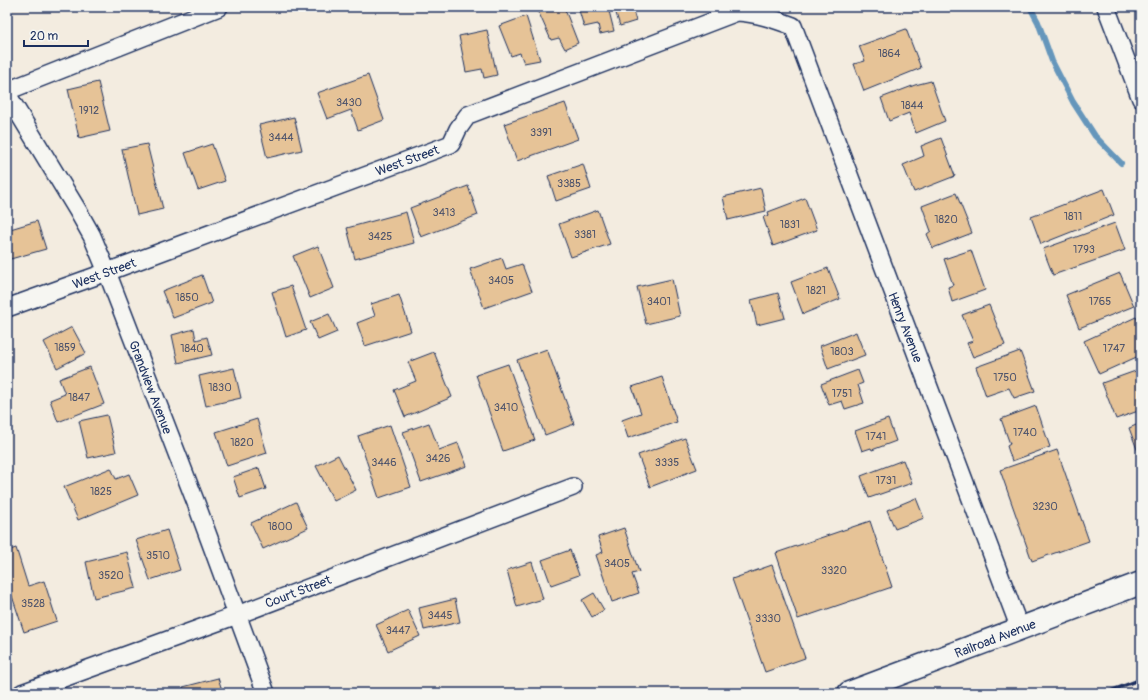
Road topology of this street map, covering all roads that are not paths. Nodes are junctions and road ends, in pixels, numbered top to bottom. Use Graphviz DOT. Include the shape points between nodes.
graph roads {
  1 [pos="219,7"];
  2 [pos="1106,7"];
  3 [pos="793,26"];
  4 [pos="7,93"];
  5 [pos="1141,99"];
  6 [pos="107,272"];
  7 [pos="7,308"];
  8 [pos="573,487"];
  9 [pos="1141,582"];
  10 [pos="237,615"];
  11 [pos="1020,629"];
  12 [pos="22,693"];
  13 [pos="266,693"];
  14 [pos="849,693"];
  1 -- 4 [label="street"];
  2 -- 5 [label="street"];
  3 -- 6 [label="street, West Street" via="763,16 737,12 468,115 451,144"];
  3 -- 11 [label="street, Henry Avenue"];
  4 -- 6 [label="street, Grandview Avenue" via="92,236"];
  6 -- 7 [label="street, West Street"];
  6 -- 10 [label="street, Grandview Avenue"];
  8 -- 10 [label="street, Court Street"];
  9 -- 11 [label="main road, Railroad Avenue"];
  10 -- 12 [label="street, Court Street"];
  10 -- 13 [label="street, Grandview Avenue"];
  11 -- 14 [label="main road, Railroad Avenue"];
}
